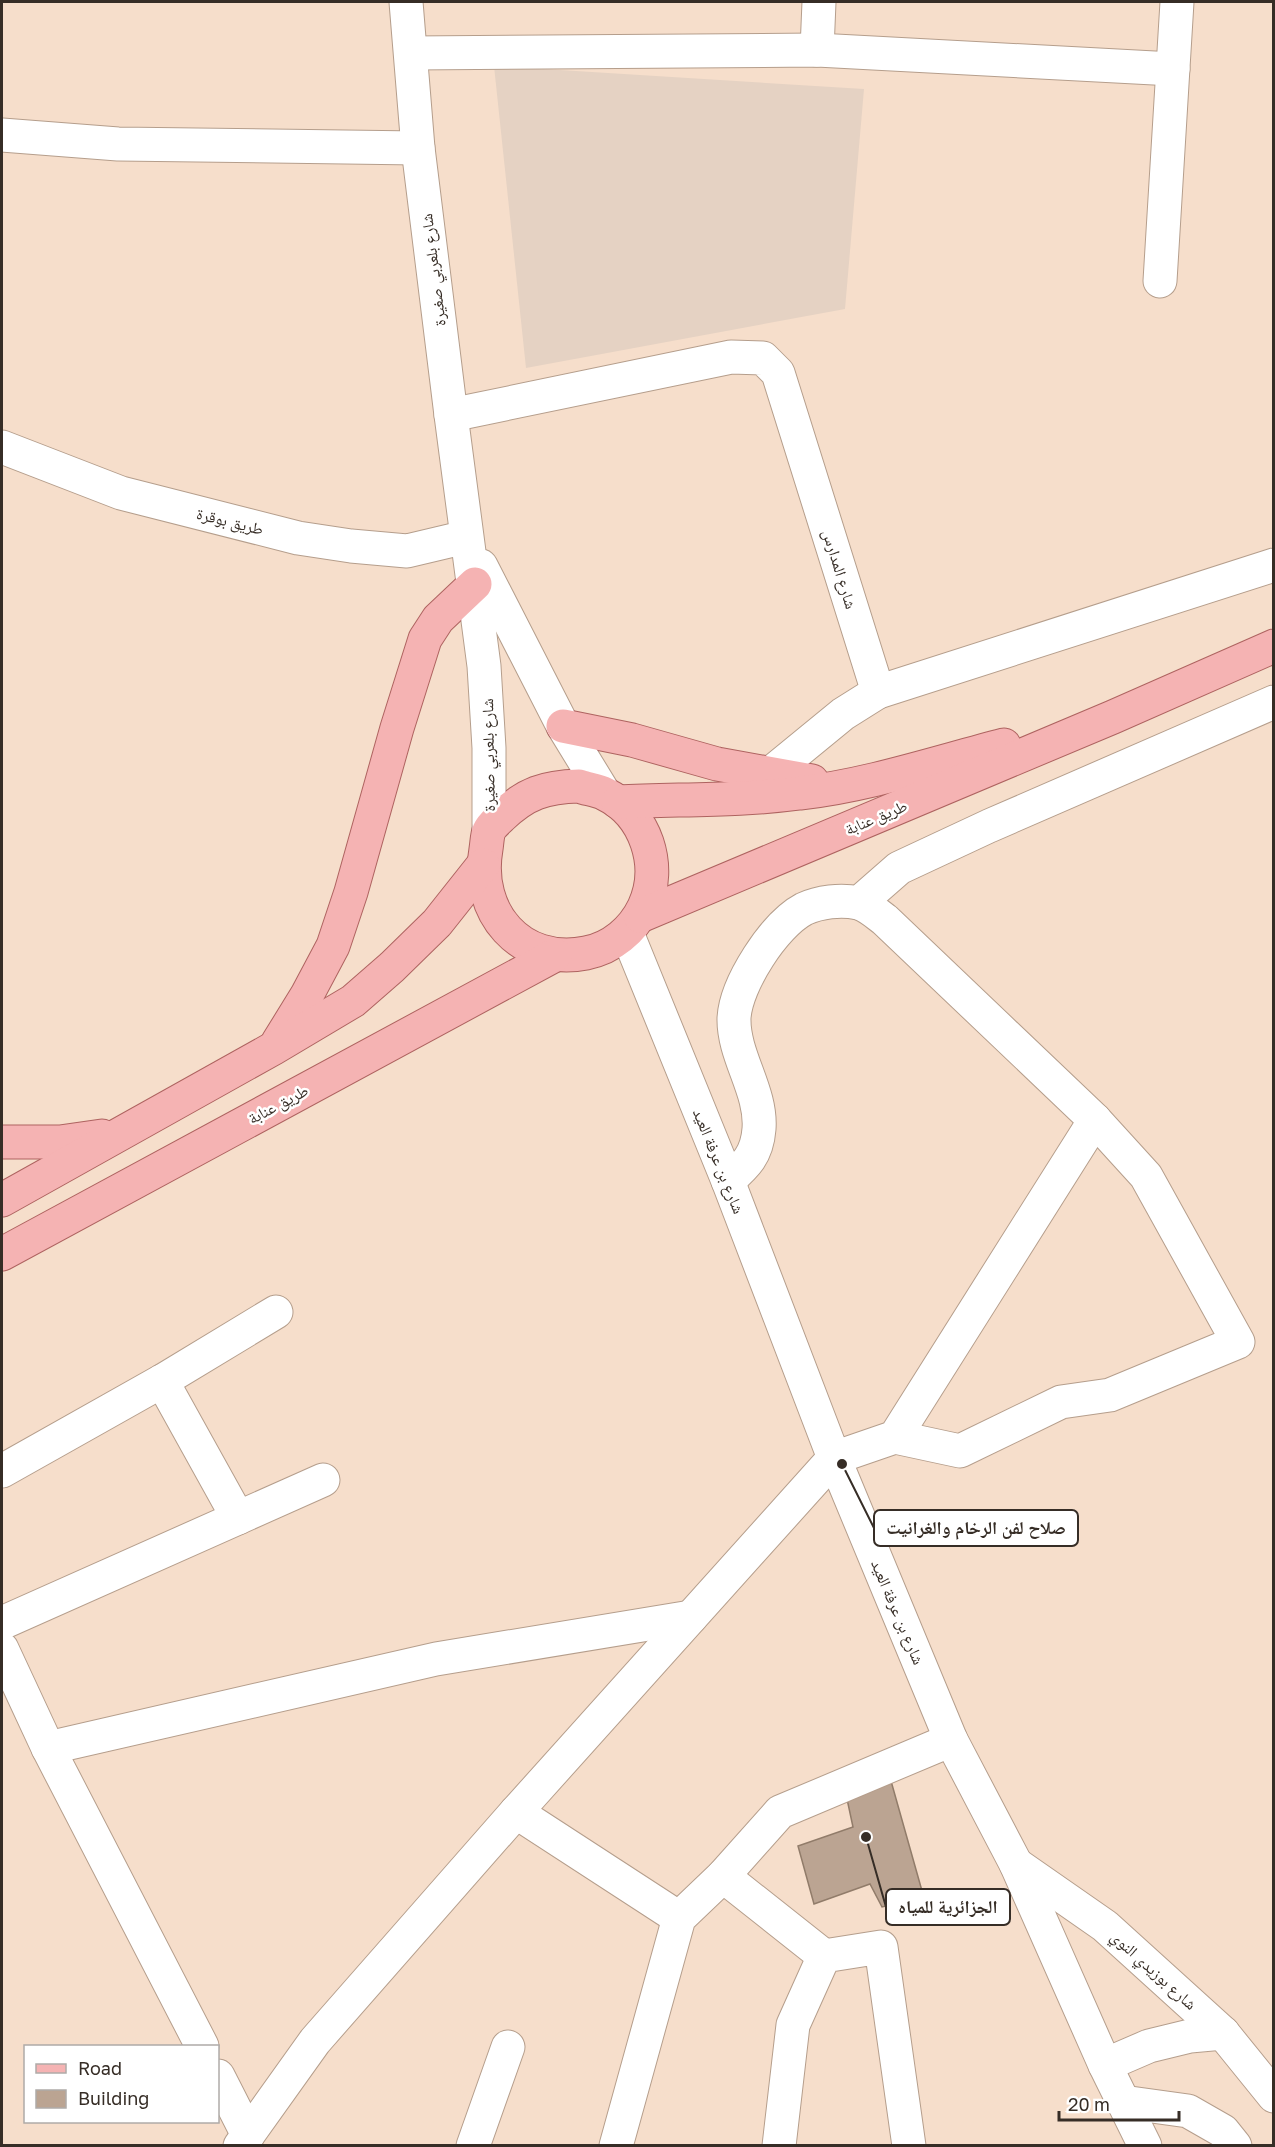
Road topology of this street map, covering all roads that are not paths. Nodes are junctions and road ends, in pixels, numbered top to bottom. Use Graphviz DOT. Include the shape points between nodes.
graph roads {
  1 [pos="406,2"];
  2 [pos="819,2"];
  3 [pos="1177,2"];
  4 [pos="817,50"];
  5 [pos="411,52"];
  6 [pos="1173,69"];
  7 [pos="2,135"];
  8 [pos="418,148"];
  9 [pos="1161,281"];
  10 [pos="450,415"];
  11 [pos="2,447"];
  12 [pos="466,537"];
  13 [pos="1274,565"];
  14 [pos="475,584"];
  15 [pos="1266,650"];
  16 [pos="878,692"];
  17 [pos="1274,702"];
  18 [pos="1113,717"];
  19 [pos="563,726"];
  20 [pos="771,773"];
  21 [pos="843,786"];
  22 [pos="611,797"];
  23 [pos="489,830"];
  24 [pos="483,865"];
  25 [pos="859,903"];
  26 [pos="633,925"];
  27 [pos="555,955"];
  28 [pos="274,1048"];
  29 [pos="1095,1120"];
  30 [pos="119,1134"];
  31 [pos="2,1142"];
  32 [pos="728,1181"];
  33 [pos="2,1200"];
  34 [pos="2,1254"];
  35 [pos="276,1312"];
  36 [pos="162,1381"];
  37 [pos="895,1437"];
  38 [pos="834,1458"];
  39 [pos="2,1472"];
  40 [pos="323,1480"];
  41 [pos="238,1518"];
  42 [pos="691,1617"];
  43 [pos="2,1623"];
  44 [pos="2,1649"];
  45 [pos="951,1740"];
  46 [pos="48,1748"];
  47 [pos="516,1812"];
  48 [pos="1016,1864"];
  49 [pos="723,1876"];
  50 [pos="679,1918"];
  51 [pos="824,1956"];
  52 [pos="1224,2033"];
  53 [pos="201,2045"];
  54 [pos="508,2046"];
  55 [pos="1105,2065"];
  56 [pos="219,2078"];
  57 [pos="1274,2096"];
  58 [pos="1123,2102"];
  59 [pos="244,2140"];
  60 [pos="473,2145"];
  61 [pos="616,2145"];
  62 [pos="779,2145"];
  63 [pos="909,2145"];
  64 [pos="1145,2145"];
  65 [pos="1235,2145"];
  1 -- 5 [label="street, شارع بلعربي صغيرة"];
  2 -- 4 [label="street"];
  3 -- 6 [label="street"];
  4 -- 5 [label="street"];
  4 -- 6 [label="street"];
  5 -- 8 [label="street, شارع بلعربي صغيرة"];
  6 -- 9 [label="street"];
  7 -- 8 [label="street" via="118,144"];
  8 -- 10 [label="street, شارع بلعربي صغيرة"];
  10 -- 12 [label="street, شارع بلعربي صغيرة"];
  10 -- 16 [label="street, شارع المدارس" via="731,357 763,358 778,373"];
  11 -- 12 [label="street, طريق بوقرة" via="120,493 298,538 407,551"];
  12 -- 14 [label="street, شارع بلعربي صغيرة"];
  12 -- 19 [label="street, شارع بلعربي صغيرة"];
  13 -- 16 [label="street"];
  14 -- 23 [label="street, شارع بلعربي صغيرة" via="489,748"];
  14 -- 28 [label="main road" via="438,620 425,639 333,946"];
  15 -- 18 [label="main road, طريق عنابة"];
  16 -- 20 [label="street" via="843,714"];
  17 -- 25 [label="street" via="899,868"];
  18 -- 21 [label="main road, طريق عنابة"];
  18 -- 26 [label="main road, طريق عنابة"];
  19 -- 20 [label="main road" via="717,764"];
  19 -- 22 [label="street, شارع بلعربي صغيرة"];
  20 -- 21 [label="main road"];
  21 -- 22 [label="main road, طريق عنابة" via="800,794 727,799"];
  22 -- 23 [label="main road" via="579,786 553,787 530,795"];
  22 -- 26 [label="main road" via="633,816 645,834 651,854 653,876 649,897"];
  23 -- 24 [label="main road"];
  24 -- 27 [label="main road" via="489,900 508,931 538,951"];
  24 -- 28 [label="main road" via="437,923 392,967 353,1001"];
  25 -- 29 [label="street" via="885,920"];
  25 -- 32 [label="street" via="831,901 804,909 762,951 742,987 734,1017 759,1128 747,1164"];
  26 -- 27 [label="main road" via="611,944 593,952"];
  26 -- 32 [label="street, شارع بن عرفة العيد"];
  27 -- 34 [label="main road, طريق عنابة"];
  28 -- 30 [label="main road"];
  29 -- 37 [label="street"];
  29 -- 37 [label="street" via="1146,1176 1238,1342 1110,1395 1061,1402 960,1451"];
  30 -- 31 [label="main road" via="60,1142"];
  30 -- 33 [label="main road"];
  32 -- 38 [label="street, شارع بن عرفة العيد"];
  35 -- 36 [label="street"];
  36 -- 39 [label="street"];
  36 -- 41 [label="street"];
  37 -- 38 [label="street"];
  38 -- 42 [label="street"];
  38 -- 45 [label="street, شارع بن عرفة العيد"];
  40 -- 41 [label="street"];
  41 -- 43 [label="street"];
  42 -- 46 [label="street" via="436,1659"];
  42 -- 47 [label="street"];
  44 -- 46 [label="street"];
  45 -- 48 [label="street, شارع بن عرفة العيد"];
  45 -- 49 [label="street" via="780,1812"];
  46 -- 53 [label="street"];
  47 -- 50 [label="street"];
  47 -- 59 [label="street" via="315,2041"];
  48 -- 52 [label="street, شارع بوزيدي النوي" via="1105,1926"];
  48 -- 55 [label="street, شارع بن عرفة العيد"];
  49 -- 50 [label="street"];
  49 -- 51 [label="street"];
  50 -- 61 [label="street"];
  51 -- 62 [label="street" via="793,2025"];
  51 -- 63 [label="street" via="881,1947"];
  52 -- 55 [label="street" via="1149,2046"];
  52 -- 57 [label="street, شارع بوزيدي النوي"];
  54 -- 60 [label="street"];
  55 -- 58 [label="street, شارع بن عرفة العيد"];
  56 -- 59 [label="street"];
  58 -- 64 [label="street, شارع بن عرفة العيد"];
  58 -- 65 [label="street" via="1188,2111 1223,2132"];
}
